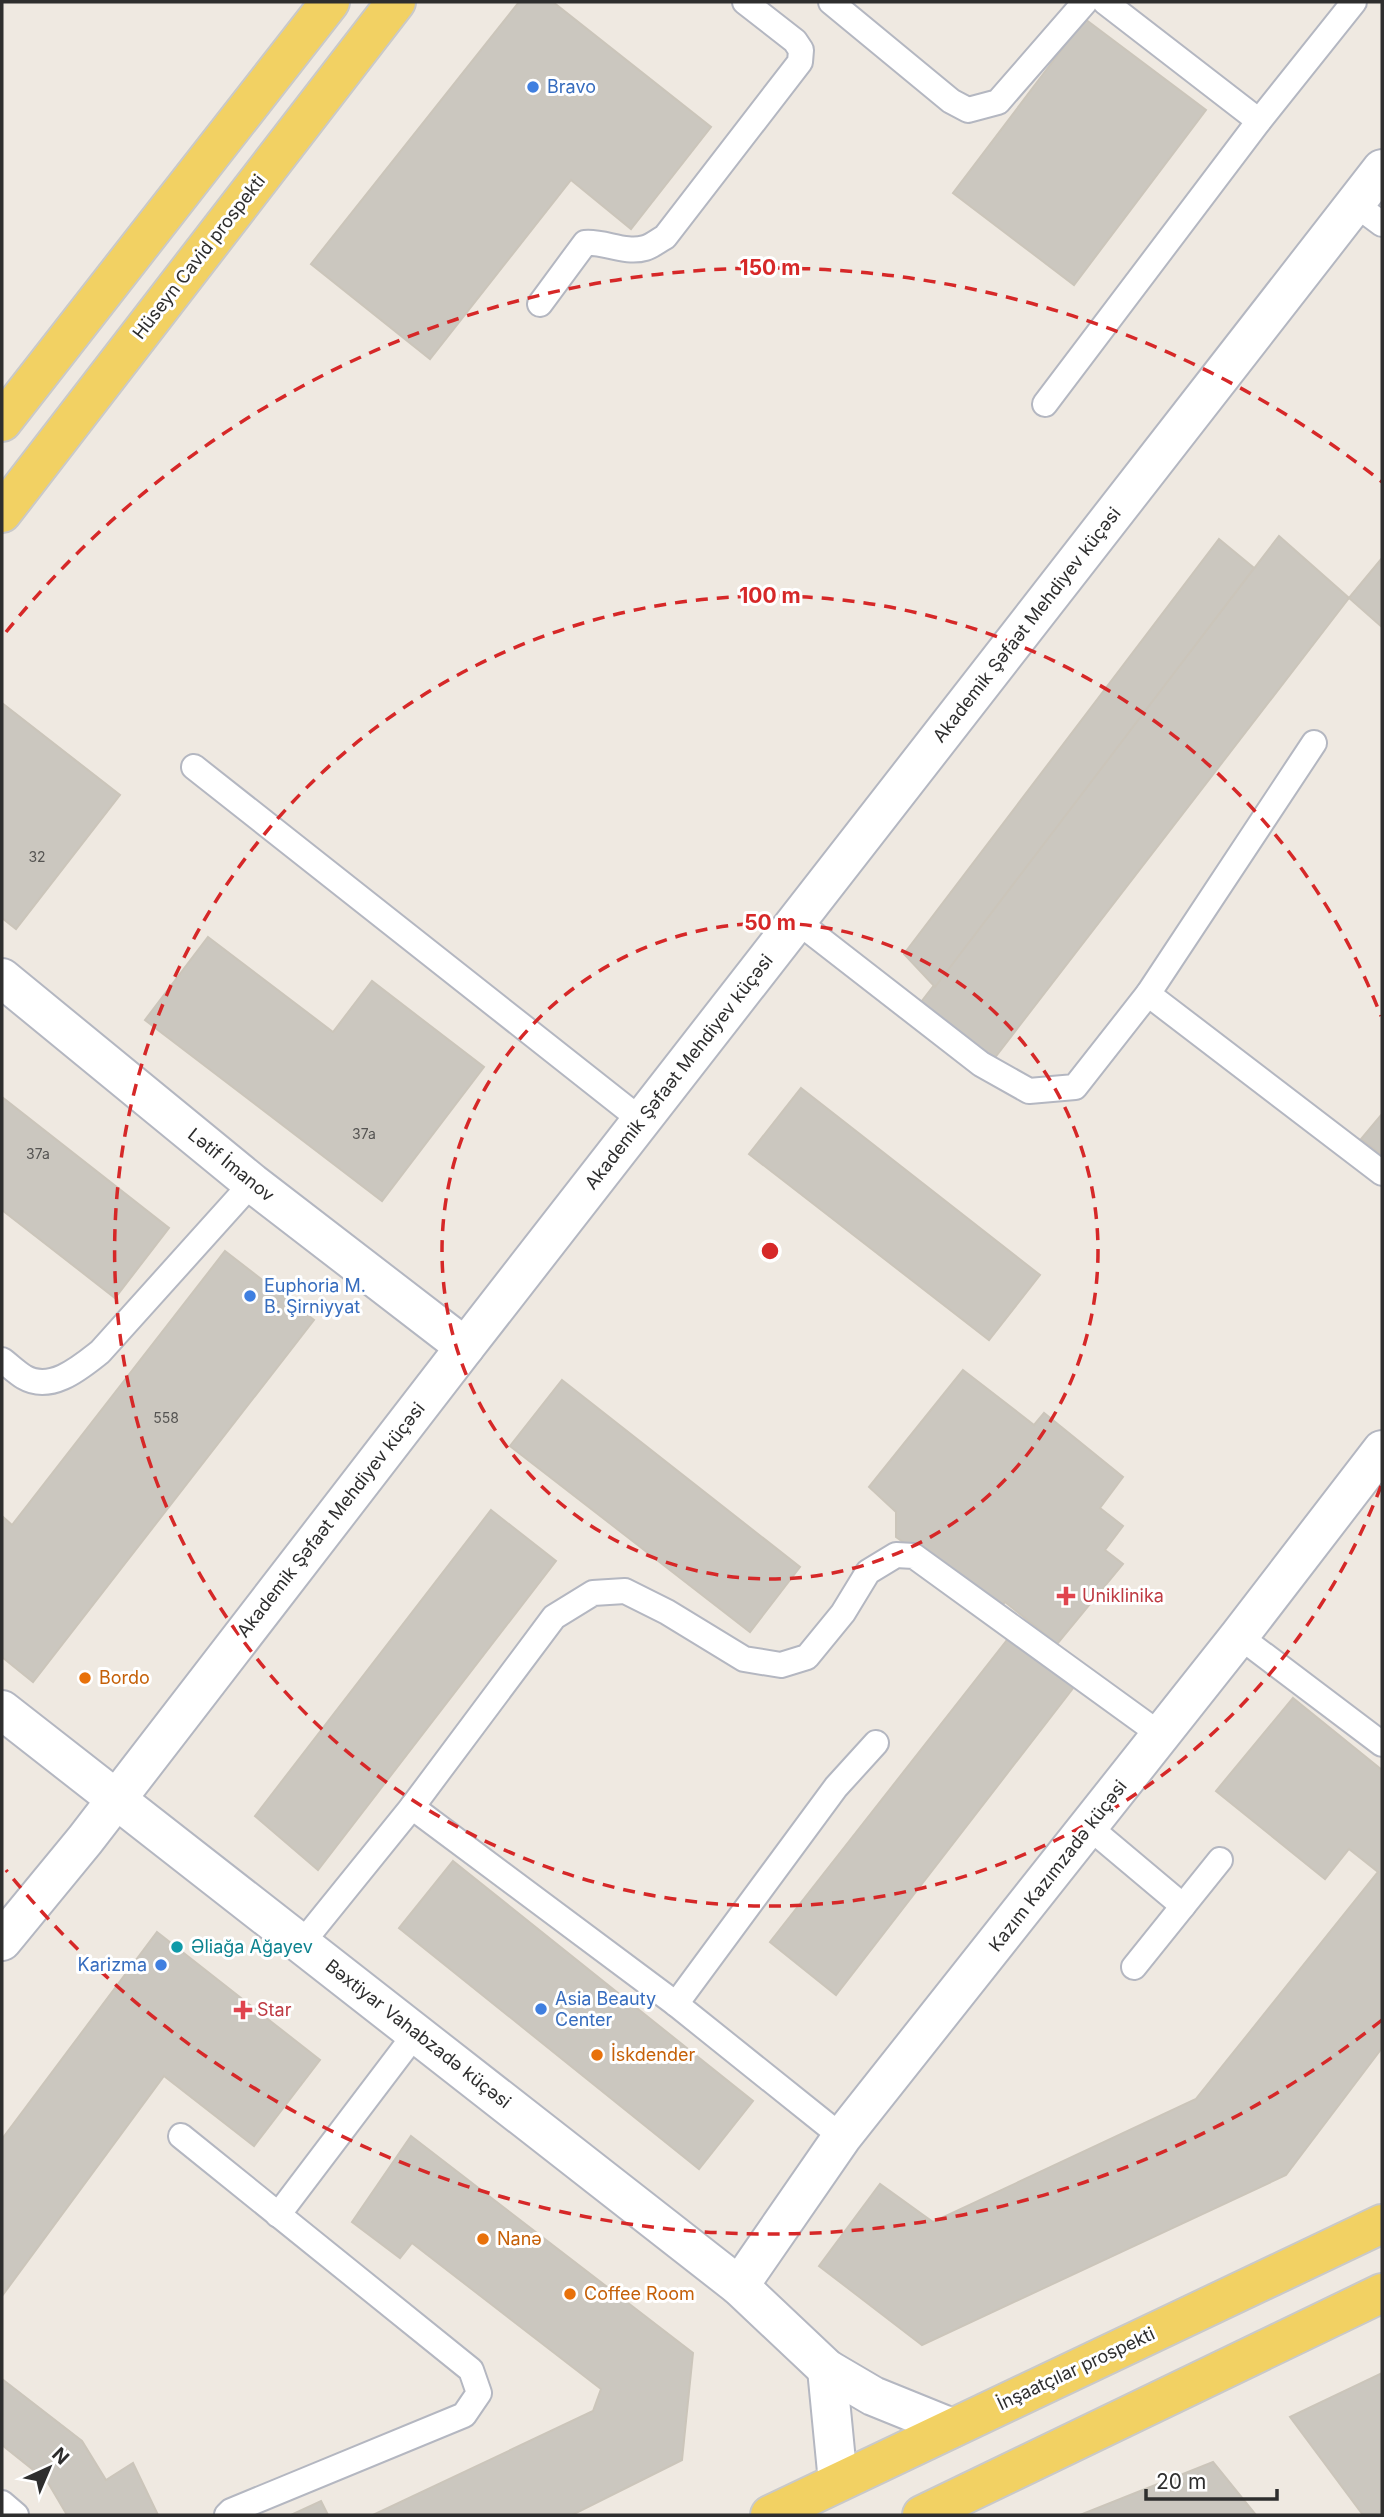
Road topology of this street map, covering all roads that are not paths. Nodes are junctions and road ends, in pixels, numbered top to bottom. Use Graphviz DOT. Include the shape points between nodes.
graph roads {
  1 [pos="330,2"];
  2 [pos="396,2"];
  3 [pos="745,2"];
  4 [pos="831,2"];
  5 [pos="1085,2"];
  6 [pos="1105,2"];
  7 [pos="1354,2"];
  8 [pos="1259,121"];
  9 [pos="1382,169"];
  10 [pos="1369,214"];
  11 [pos="540,304"];
  12 [pos="1045,404"];
  13 [pos="2,422"];
  14 [pos="2,513"];
  15 [pos="1314,743"];
  16 [pos="194,767"];
  17 [pos="797,921"];
  18 [pos="2,978"];
  19 [pos="1148,994"];
  20 [pos="641,1120"];
  21 [pos="1382,1173"];
  22 [pos="252,1183"];
  23 [pos="465,1347"];
  24 [pos="2,1360"];
  25 [pos="1382,1450"];
  26 [pos="1239,1636"];
  27 [pos="2,1710"];
  28 [pos="1161,1735"];
  29 [pos="876,1743"];
  30 [pos="1382,1744"];
  31 [pos="116,1799"];
  32 [pos="412,1807"];
  33 [pos="1089,1827"];
  34 [pos="1220,1860"];
  35 [pos="1183,1906"];
  36 [pos="2,1941"];
  37 [pos="302,1943"];
  38 [pos="1134,1967"];
  39 [pos="676,2004"];
  40 [pos="416,2032"];
  41 [pos="181,2136"];
  42 [pos="842,2137"];
  43 [pos="278,2215"];
  44 [pos="1382,2224"];
  45 [pos="739,2286"];
  46 [pos="1382,2293"];
  47 [pos="827,2369"];
  48 [pos="953,2428"];
  49 [pos="838,2482"];
  50 [pos="2,2503"];
  51 [pos="16,2515"];
  52 [pos="227,2515"];
  53 [pos="770,2515"];
  54 [pos="922,2515"];
  1 -- 13 [label="main road"];
  2 -- 14 [label="main road, Hüseyn Cavid prospekti"];
  3 -- 11 [label="lane" via="795,41 801,50 800,62 665,237 635,250 584,243"];
  4 -- 5 [label="lane" via="968,110 998,102"];
  6 -- 8 [label="lane"];
  7 -- 8 [label="lane"];
  8 -- 12 [label="lane"];
  9 -- 10 [label="street, Akademik Şəfaət Mehdiyev küçəsi"];
  10 -- 17 [label="street, Akademik Şəfaət Mehdiyev küçəsi"];
  15 -- 19 [label="lane"];
  16 -- 20 [label="lane"];
  17 -- 19 [label="lane" via="981,1065 1029,1091 1075,1087"];
  17 -- 20 [label="street, Akademik Şəfaət Mehdiyev küçəsi"];
  18 -- 22 [label="street, Lətif İmanov"];
  19 -- 21 [label="lane"];
  20 -- 23 [label="street, Akademik Şəfaət Mehdiyev küçəsi"];
  22 -- 23 [label="street, Lətif İmanov"];
  22 -- 24 [label="lane" via="100,1352 76,1372 50,1381 27,1379"];
  23 -- 31 [label="street, Akademik Şəfaət Mehdiyev küçəsi"];
  25 -- 26 [label="street, Kazım Kazımzadə küçəsi"];
  26 -- 28 [label="street, Kazım Kazımzadə küçəsi"];
  26 -- 30 [label="lane"];
  27 -- 31 [label="street, Bəxtiyar Vahabzadə küçəsi"];
  28 -- 32 [label="lane" via="914,1556 896,1555 869,1572 807,1657 781,1665 744,1659 625,1591 593,1593 554,1617"];
  28 -- 33 [label="street, Kazım Kazımzadə küçəsi"];
  29 -- 39 [label="lane" via="836,1787"];
  31 -- 36 [label="street, Akademik Şəfaət Mehdiyev küçəsi"];
  31 -- 37 [label="street, Bəxtiyar Vahabzadə küçəsi"];
  32 -- 37 [label="lane"];
  32 -- 39 [label="lane"];
  33 -- 35 [label="lane"];
  33 -- 42 [label="street, Kazım Kazımzadə küçəsi"];
  34 -- 35 [label="lane"];
  35 -- 38 [label="lane"];
  37 -- 40 [label="street, Bəxtiyar Vahabzadə küçəsi"];
  39 -- 42 [label="lane"];
  40 -- 43 [label="lane"];
  40 -- 45 [label="street, Bəxtiyar Vahabzadə küçəsi"];
  41 -- 43 [label="lane"];
  42 -- 45 [label="street, Kazım Kazımzadə küçəsi"];
  43 -- 52 [label="lane" via="471,2370 480,2393 464,2414"];
  44 -- 48 [label="main road, İnşaatçılar prospekti"];
  45 -- 47 [label="street, Bəxtiyar Vahabzadə küçəsi"];
  46 -- 54 [label="main road"];
  47 -- 48 [label="street, Bəxtiyar Vahabzadə küçəsi" via="873,2396"];
  47 -- 49 [label="street"];
  48 -- 49 [label="main road, İnşaatçılar prospekti"];
  49 -- 53 [label="main road, İnşaatçılar prospekti"];
  50 -- 51 [label="lane"];
}
